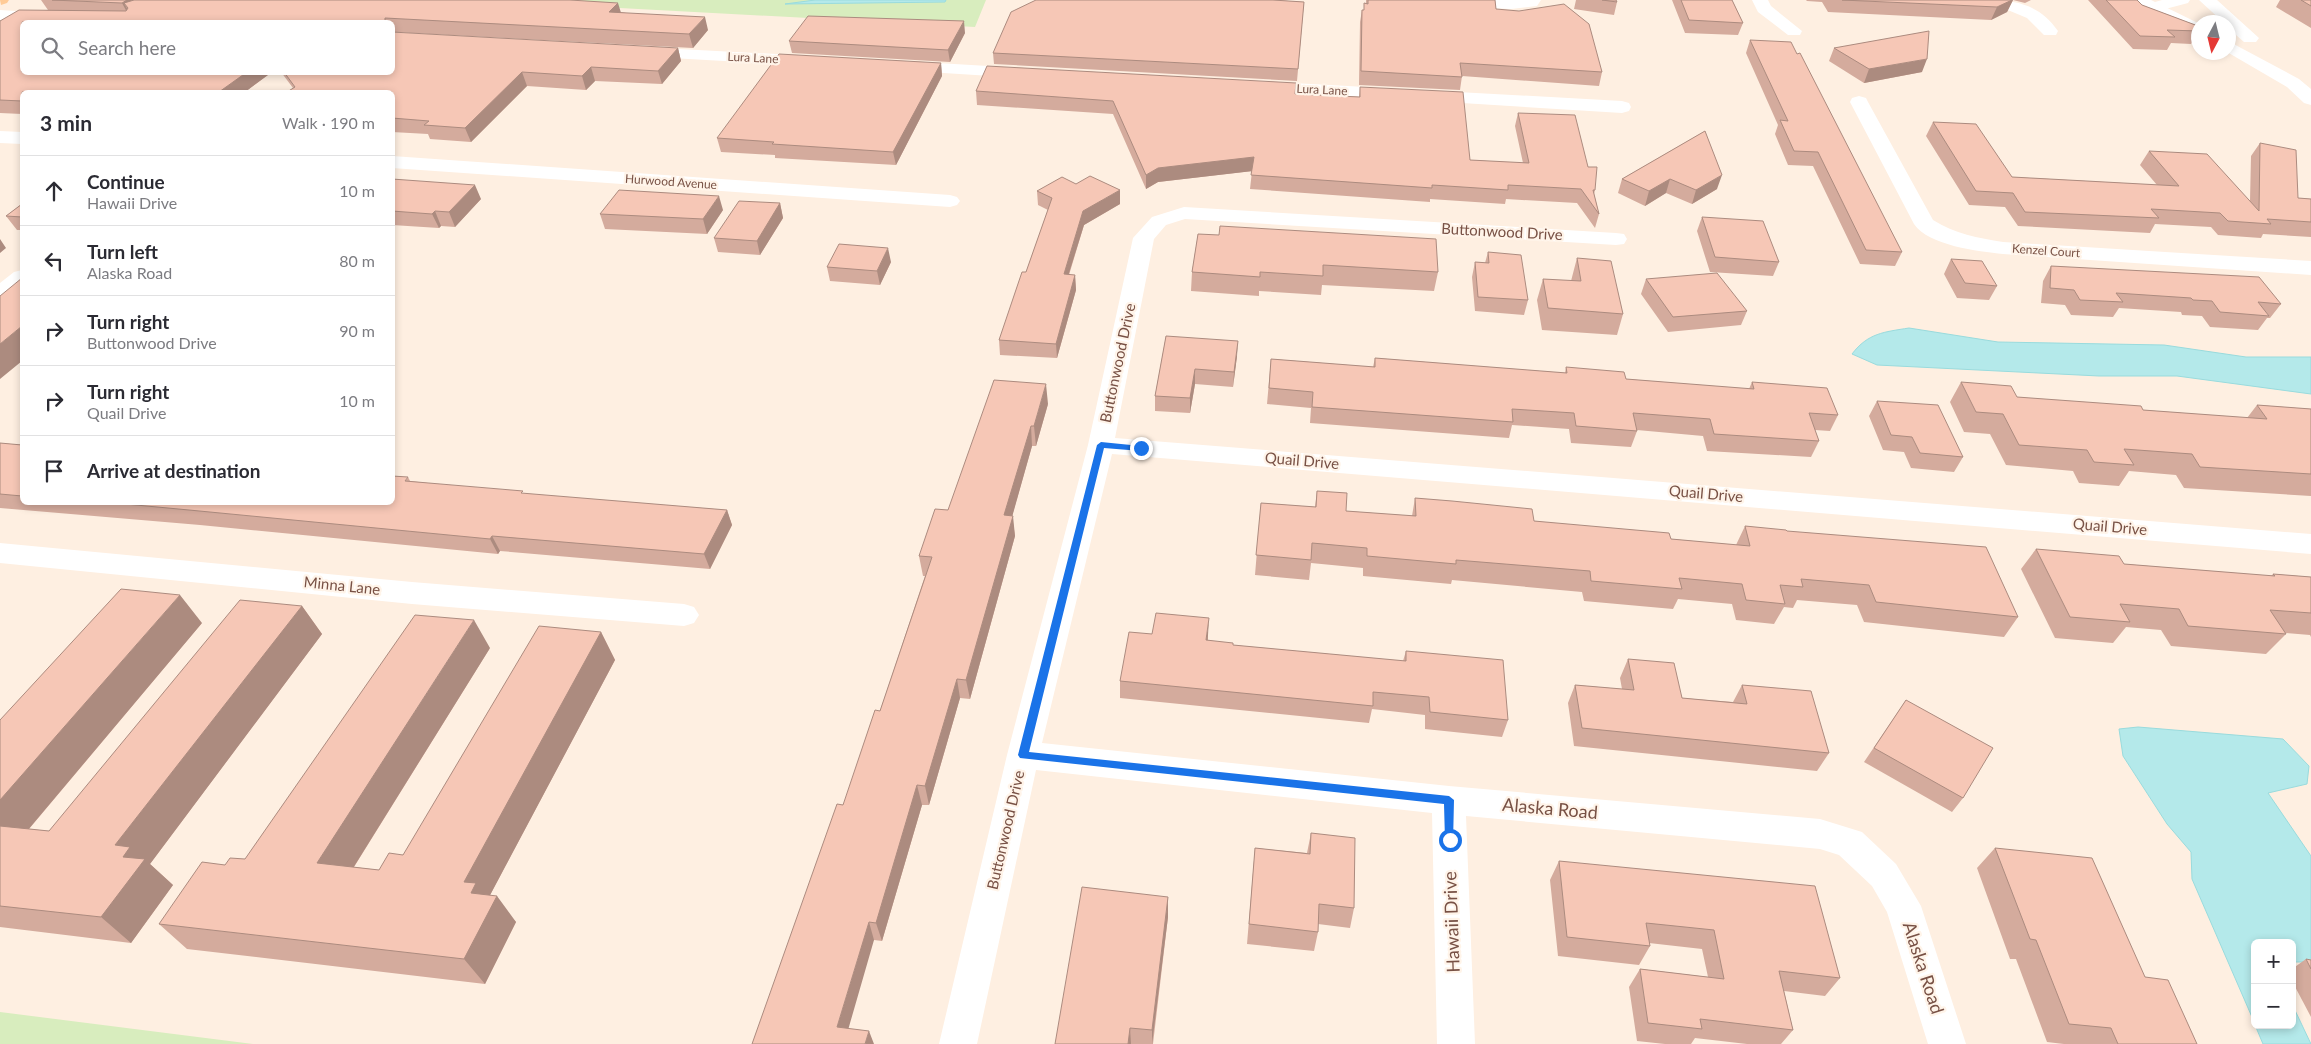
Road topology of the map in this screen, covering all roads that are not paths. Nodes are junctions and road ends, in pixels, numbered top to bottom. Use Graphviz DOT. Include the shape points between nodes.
graph roads {
  1 [pos="1421,0"];
  2 [pos="1760,0"];
  3 [pos="1997,0"];
  4 [pos="2138,0"];
  5 [pos="2182,0"];
  6 [pos="2204,0"];
  7 [pos="1532,1"];
  8 [pos="2154,7"];
  9 [pos="0,15"];
  10 [pos="61,19"];
  11 [pos="2191,26"];
  12 [pos="1794,31"];
  13 [pos="2050,31"];
  14 [pos="2250,38"];
  15 [pos="620,50"];
  16 [pos="2236,51"];
  17 [pos="829,62"];
  18 [pos="888,66"];
  19 [pos="1037,74"];
  20 [pos="1245,86"];
  21 [pos="2311,99"];
  22 [pos="1859,102"];
  23 [pos="1622,107"];
  24 [pos="0,136"];
  25 [pos="20,138"];
  26 [pos="395,162"];
  27 [pos="950,201"];
  28 [pos="1616,239"];
  29 [pos="2311,268"];
  30 [pos="20,279"];
  31 [pos="0,294"];
  32 [pos="1101,445"];
  33 [pos="2311,544"];
  34 [pos="0,553"];
  35 [pos="684,615"];
  36 [pos="1023,755"];
  37 [pos="1449,800"];
  38 [pos="958,1044"];
  39 [pos="1456,1044"];
  40 [pos="1947,1044"];
  1 -- 7 [label="street" via="1511,4"];
  2 -- 12 [label="street" via="1764,9"];
  3 -- 13 [label="street" via="2032,12"];
  4 -- 8 [label="street"];
  5 -- 8 [label="street"];
  6 -- 14 [label="street"];
  8 -- 11 [label="street"];
  9 -- 10 [label="street"];
  15 -- 17 [label="street, Lura Lane"];
  16 -- 21 [label="street" via="2293,83"];
  18 -- 19 [label="street"];
  20 -- 23 [label="street, Lura Lane"];
  22 -- 29 [label="street, Kenzel Court" via="1925,224 1939,234 1961,242 2003,248"];
  24 -- 25 [label="street"];
  26 -- 27 [label="street, Hurwood Avenue"];
  28 -- 32 [label="street, Buttonwood Drive" via="1184,213 1159,221 1144,238"];
  30 -- 31 [label="street"];
  32 -- 33 [label="street, Quail Drive"];
  32 -- 36 [label="street, Buttonwood Drive"];
  34 -- 35 [label="street, Minna Lane" via="402,592"];
  36 -- 37 [label="street, Alaska Road"];
  36 -- 38 [label="street, Buttonwood Drive"];
  37 -- 39 [label="street, Hawaii Drive"];
  37 -- 40 [label="street, Alaska Road" via="1820,834 1850,843 1884,875 1903,906"];
}
